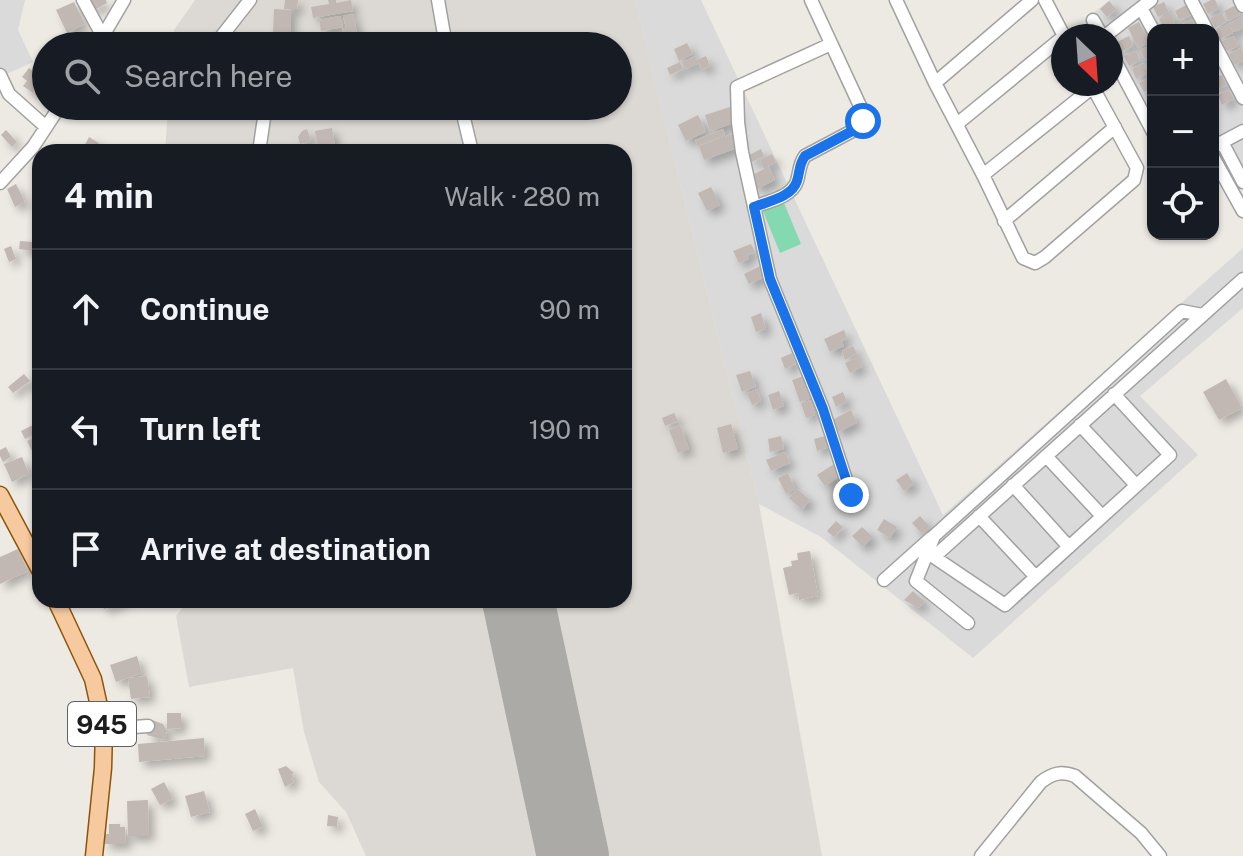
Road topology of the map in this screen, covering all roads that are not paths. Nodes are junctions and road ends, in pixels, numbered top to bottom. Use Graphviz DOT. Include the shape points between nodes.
graph roads {
  1 [pos="83,0"];
  2 [pos="124,0"];
  3 [pos="250,0"];
  4 [pos="438,0"];
  5 [pos="811,0"];
  6 [pos="896,0"];
  7 [pos="1032,0"];
  8 [pos="1045,0"];
  9 [pos="1191,0"];
  10 [pos="1240,0"];
  11 [pos="1146,4"];
  12 [pos="1243,6"];
  13 [pos="1093,20"];
  14 [pos="1058,24"];
  15 [pos="1096,24"];
  16 [pos="1119,24"];
  17 [pos="1151,24"];
  18 [pos="1204,24"];
  19 [pos="97,32"];
  20 [pos="108,32"];
  21 [pos="225,32"];
  22 [pos="444,32"];
  23 [pos="831,44"];
  24 [pos="1051,47"];
  25 [pos="1219,52"];
  26 [pos="0,75"];
  27 [pos="1123,76"];
  28 [pos="935,83"];
  29 [pos="1080,96"];
  30 [pos="1098,96"];
  31 [pos="1243,98"];
  32 [pos="32,115"];
  33 [pos="38,120"];
  34 [pos="51,120"];
  35 [pos="264,120"];
  36 [pos="464,120"];
  37 [pos="1147,121"];
  38 [pos="957,124"];
  39 [pos="46,127"];
  40 [pos="1115,127"];
  41 [pos="1243,131"];
  42 [pos="1219,143"];
  43 [pos="35,144"];
  44 [pos="260,144"];
  45 [pos="470,144"];
  46 [pos="32,148"];
  47 [pos="1219,149"];
  48 [pos="1219,162"];
  49 [pos="1232,162"];
  50 [pos="1219,167"];
  51 [pos="983,175"];
  52 [pos="1243,182"];
  53 [pos="0,183"];
  54 [pos="754,207"];
  55 [pos="1243,211"];
  56 [pos="1004,221"];
  57 [pos="1243,279"];
  58 [pos="1202,315"];
  59 [pos="1114,394"];
  60 [pos="1080,425"];
  61 [pos="1046,456"];
  62 [pos="1013,485"];
  63 [pos="1136,485"];
  64 [pos="0,495"];
  65 [pos="851,495"];
  66 [pos="979,516"];
  67 [pos="1102,516"];
  68 [pos="934,536"];
  69 [pos="1069,547"];
  70 [pos="32,555"];
  71 [pos="1036,577"];
  72 [pos="884,580"];
  73 [pos="60,608"];
  74 [pos="968,623"];
  75 [pos="148,726"];
  76 [pos="104,729"];
  77 [pos="94,856"];
  78 [pos="981,856"];
  79 [pos="1160,856"];
  1 -- 19 [label="street"];
  2 -- 20 [label="street"];
  3 -- 21 [label="street"];
  4 -- 22 [label="street"];
  5 -- 23 [label="street"];
  6 -- 28 [label="street"];
  7 -- 28 [label="street"];
  8 -- 14 [label="street"];
  9 -- 18 [label="street"];
  10 -- 12 [label="street"];
  11 -- 16 [label="street"];
  11 -- 17 [label="street"];
  13 -- 15 [label="street"];
  23 -- 54 [label="street" via="737,87 742,152"];
  23 -- 54 [label="street" via="863,121 805,156 792,191"];
  24 -- 38 [label="street"];
  25 -- 31 [label="street"];
  26 -- 32 [label="street" via="9,94"];
  27 -- 37 [label="street"];
  28 -- 38 [label="street"];
  29 -- 51 [label="street"];
  30 -- 40 [label="street"];
  33 -- 39 [label="street"];
  34 -- 39 [label="street"];
  35 -- 44 [label="street"];
  36 -- 45 [label="street"];
  38 -- 51 [label="street"];
  39 -- 43 [label="street"];
  40 -- 56 [label="street"];
  40 -- 56 [label="street" via="1137,168 1134,180 1045,257 1035,263 1023,258"];
  41 -- 42 [label="street"];
  46 -- 53 [label="street"];
  47 -- 49 [label="street"];
  48 -- 49 [label="street"];
  49 -- 52 [label="street"];
  50 -- 55 [label="street"];
  51 -- 56 [label="street"];
  54 -- 65 [label="street" via="770,279"];
  57 -- 58 [label="street"];
  58 -- 59 [label="street"];
  58 -- 68 [label="street" via="1182,311"];
  59 -- 60 [label="street"];
  59 -- 63 [label="street" via="1170,455"];
  60 -- 61 [label="street"];
  60 -- 63 [label="street"];
  61 -- 62 [label="street"];
  61 -- 67 [label="street"];
  62 -- 66 [label="street"];
  62 -- 69 [label="street"];
  63 -- 67 [label="street"];
  64 -- 70 [label="main road"];
  66 -- 71 [label="street"];
  66 -- 71 [label="street" via="934,557 1005,605"];
  67 -- 69 [label="street"];
  68 -- 72 [label="street"];
  68 -- 74 [label="street" via="916,581"];
  69 -- 71 [label="street"];
  73 -- 76 [label="main road, 945" via="93,679"];
  75 -- 76 [label="street"];
  76 -- 77 [label="main road, 945"];
  78 -- 79 [label="street" via="1041,782 1064,772 1141,833"];
}
